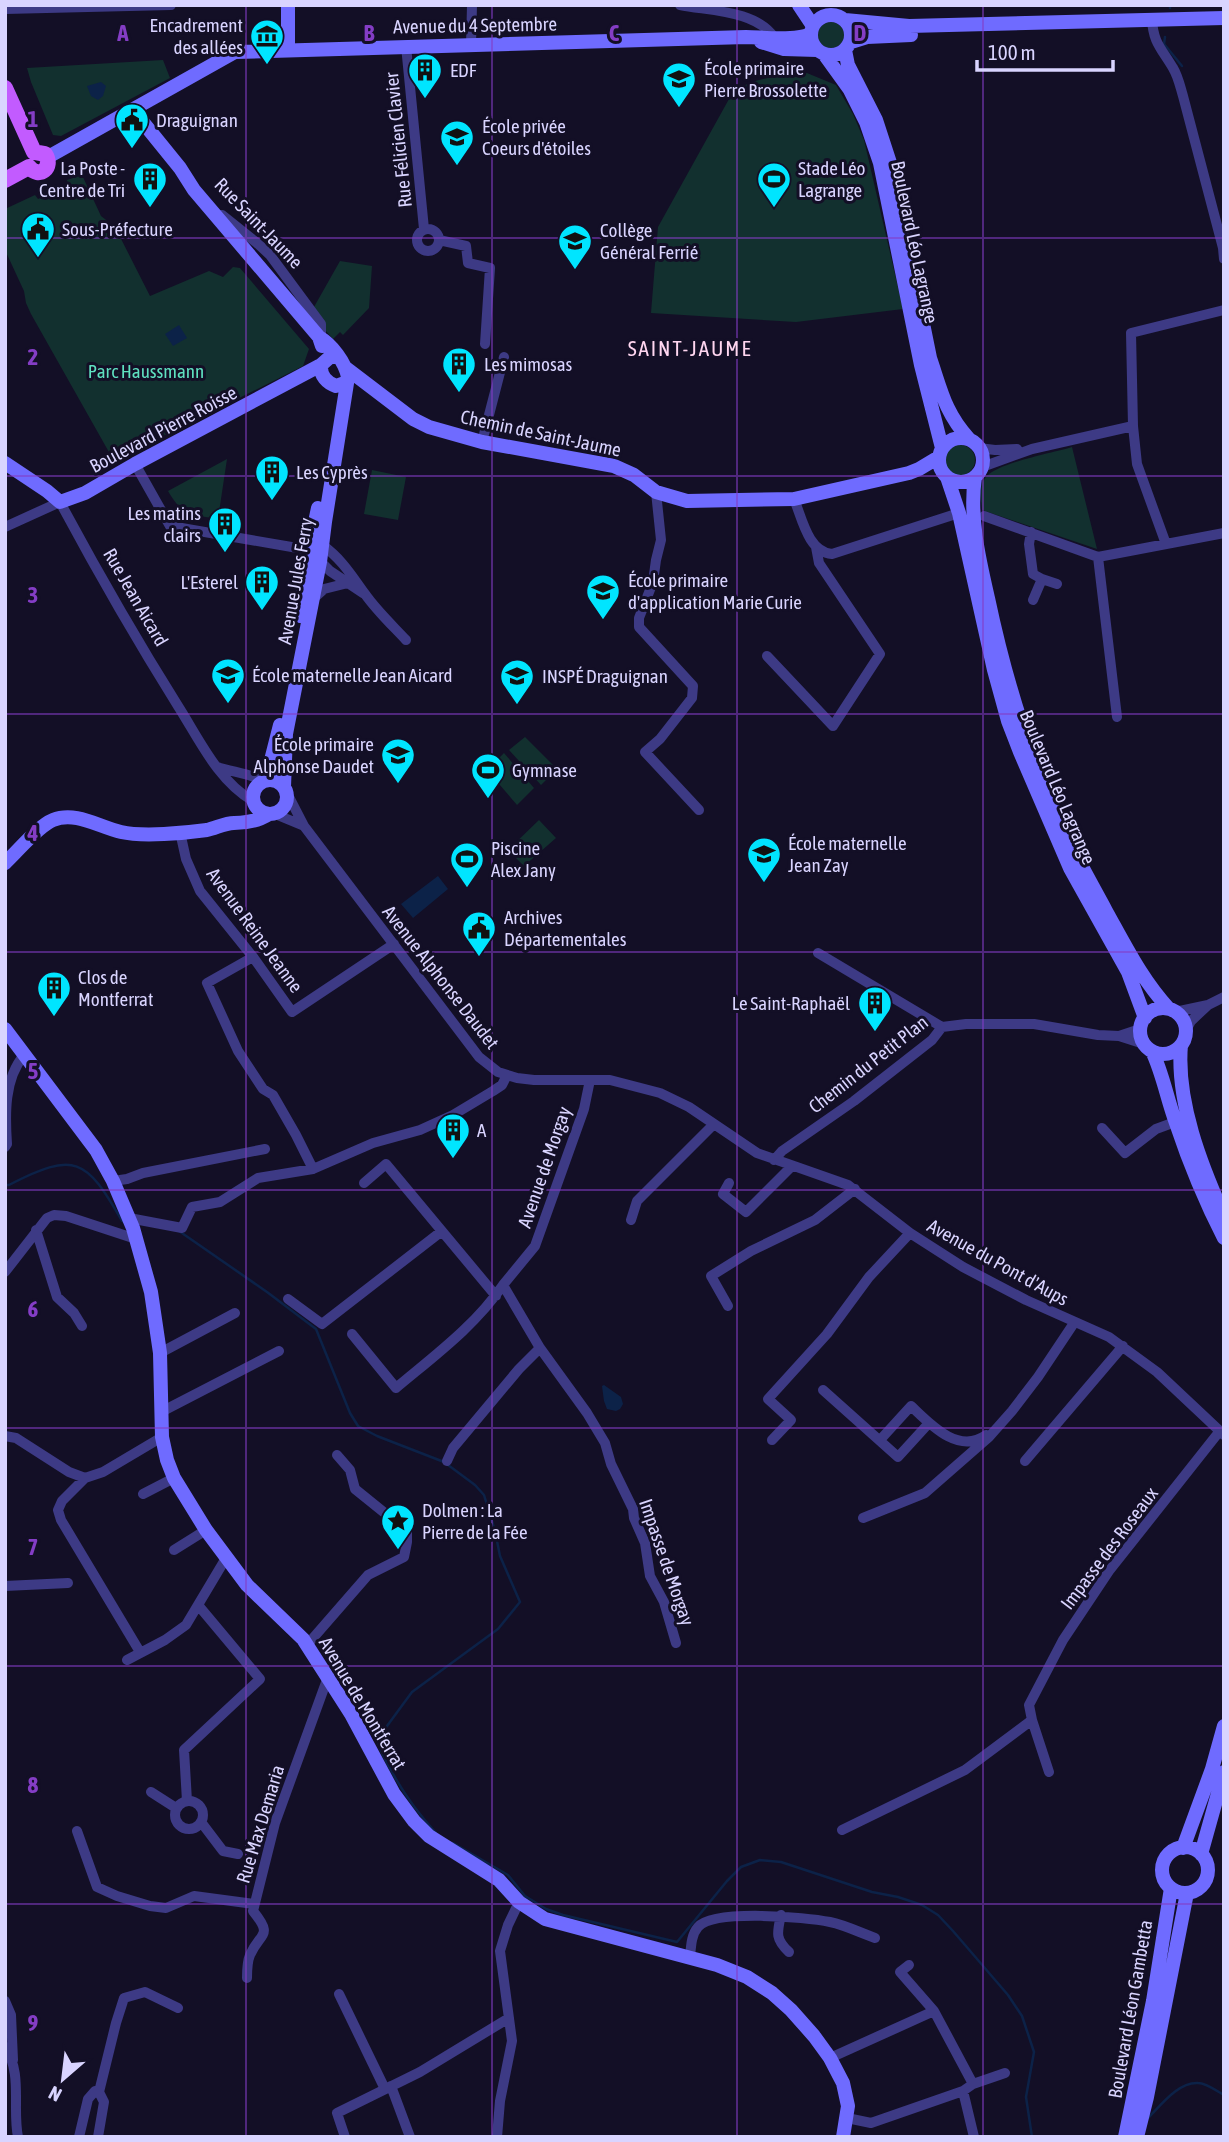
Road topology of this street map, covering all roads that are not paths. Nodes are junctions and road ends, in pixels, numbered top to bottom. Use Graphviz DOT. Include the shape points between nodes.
graph roads {
  1 [pos="171,5"];
  2 [pos="288,5"];
  3 [pos="472,5"];
  4 [pos="680,5"];
  5 [pos="799,5"];
  6 [pos="818,5"];
  7 [pos="5,9"];
  8 [pos="838,18"];
  9 [pos="1224,18"];
  10 [pos="1152,24"];
  11 [pos="1224,25"];
  12 [pos="812,29"];
  13 [pos="769,40"];
  14 [pos="471,45"];
  15 [pos="406,46"];
  16 [pos="848,46"];
  17 [pos="288,49"];
  18 [pos="820,52"];
  19 [pos="5,89"];
  20 [pos="134,110"];
  21 [pos="37,159"];
  22 [pos="5,180"];
  23 [pos="424,229"];
  24 [pos="439,240"];
  25 [pos="1224,259"];
  26 [pos="1224,310"];
  27 [pos="485,344"];
  28 [pos="504,357"];
  29 [pos="337,373"];
  30 [pos="1133,426"];
  31 [pos="482,442"];
  32 [pos="974,444"];
  33 [pos="1032,449"];
  34 [pos="940,452"];
  35 [pos="5,463"];
  36 [pos="135,464"];
  37 [pos="978,472"];
  38 [pos="909,473"];
  39 [pos="946,476"];
  40 [pos="656,492"];
  41 [pos="793,499"];
  42 [pos="60,502"];
  43 [pos="959,513"];
  44 [pos="984,516"];
  45 [pos="5,527"];
  46 [pos="1031,533"];
  47 [pos="1224,533"];
  48 [pos="1166,544"];
  49 [pos="316,547"];
  50 [pos="816,547"];
  51 [pos="1098,557"];
  52 [pos="320,562"];
  53 [pos="1042,579"];
  54 [pos="348,583"];
  55 [pos="1057,584"];
  56 [pos="366,595"];
  57 [pos="312,600"];
  58 [pos="1033,600"];
  59 [pos="406,640"];
  60 [pos="767,656"];
  61 [pos="1116,717"];
  62 [pos="217,766"];
  63 [pos="262,776"];
  64 [pos="285,790"];
  65 [pos="253,801"];
  66 [pos="699,810"];
  67 [pos="272,814"];
  68 [pos="233,823"];
  69 [pos="304,826"];
  70 [pos="180,832"];
  71 [pos="5,863"];
  72 [pos="394,944"];
  73 [pos="818,953"];
  74 [pos="253,957"];
  75 [pos="1224,997"];
  76 [pos="1208,1005"];
  77 [pos="1172,1011"];
  78 [pos="1143,1023"];
  79 [pos="942,1027"];
  80 [pos="5,1028"];
  81 [pos="1119,1036"];
  82 [pos="1184,1037"];
  83 [pos="1148,1047"];
  84 [pos="24,1055"];
  85 [pos="507,1075"];
  86 [pos="590,1080"];
  87 [pos="1175,1122"];
  88 [pos="714,1124"];
  89 [pos="1102,1128"];
  90 [pos="5,1147"];
  91 [pos="265,1149"];
  92 [pos="774,1160"];
  93 [pos="792,1166"];
  94 [pos="313,1169"];
  95 [pos="113,1181"];
  96 [pos="729,1183"];
  97 [pos="364,1184"];
  98 [pos="855,1189"];
  99 [pos="1224,1216"];
  100 [pos="631,1220"];
  101 [pos="132,1226"];
  102 [pos="36,1230"];
  103 [pos="442,1231"];
  104 [pos="910,1233"];
  105 [pos="1224,1238"];
  106 [pos="5,1272"];
  107 [pos="503,1285"];
  108 [pos="495,1296"];
  109 [pos="288,1299"];
  110 [pos="728,1306"];
  111 [pos="235,1313"];
  112 [pos="1074,1323"];
  113 [pos="82,1326"];
  114 [pos="352,1334"];
  115 [pos="1123,1346"];
  116 [pos="540,1348"];
  117 [pos="279,1351"];
  118 [pos="160,1353"];
  119 [pos="823,1390"];
  120 [pos="161,1412"];
  121 [pos="929,1423"];
  122 [pos="1000,1424"];
  123 [pos="1222,1434"];
  124 [pos="5,1436"];
  125 [pos="162,1437"];
  126 [pos="772,1440"];
  127 [pos="880,1440"];
  128 [pos="337,1455"];
  129 [pos="447,1461"];
  130 [pos="1025,1461"];
  131 [pos="85,1478"];
  132 [pos="174,1478"];
  133 [pos="143,1494"];
  134 [pos="863,1518"];
  135 [pos="206,1530"];
  136 [pos="174,1550"];
  137 [pos="226,1558"];
  138 [pos="68,1583"];
  139 [pos="5,1586"];
  140 [pos="198,1605"];
  141 [pos="676,1643"];
  142 [pos="307,1645"];
  143 [pos="140,1652"];
  144 [pos="127,1660"];
  145 [pos="328,1677"];
  146 [pos="1032,1720"];
  147 [pos="1224,1726"];
  148 [pos="1049,1772"];
  149 [pos="1224,1772"];
  150 [pos="150,1792"];
  151 [pos="187,1801"];
  152 [pos="176,1808"];
  153 [pos="201,1822"];
  154 [pos="842,1830"];
  155 [pos="77,1831"];
  156 [pos="1183,1848"];
  157 [pos="238,1854"];
  158 [pos="1201,1854"];
  159 [pos="1171,1888"];
  160 [pos="1187,1893"];
  161 [pos="520,1902"];
  162 [pos="254,1904"];
  163 [pos="780,1915"];
  164 [pos="875,1938"];
  165 [pos="789,1952"];
  166 [pos="690,1958"];
  167 [pos="909,1965"];
  168 [pos="247,1978"];
  169 [pos="339,1994"];
  170 [pos="5,2001"];
  171 [pos="178,2008"];
  172 [pos="933,2011"];
  173 [pos="509,2018"];
  174 [pos="5,2047"];
  175 [pos="830,2058"];
  176 [pos="13,2064"];
  177 [pos="1005,2073"];
  178 [pos="973,2084"];
  179 [pos="388,2088"];
  180 [pos="963,2091"];
  181 [pos="99,2092"];
  182 [pos="847,2119"];
  183 [pos="18,2137"];
  184 [pos="79,2137"];
  185 [pos="98,2137"];
  186 [pos="345,2137"];
  187 [pos="410,2137"];
  188 [pos="497,2137"];
  189 [pos="843,2137"];
  190 [pos="974,2137"];
  191 [pos="1125,2137"];
  192 [pos="1137,2137"];
  1 -- 7 [label="street"];
  2 -- 17 [label="main road"];
  3 -- 14 [label="street"];
  4 -- 13 [label="street" via="761,24"];
  5 -- 12 [label="main road"];
  6 -- 8 [label="main road"];
  8 -- 10 [label="main road" via="909,26"];
  8 -- 12 [label="main road" via="821,18"];
  8 -- 16 [label="main road" via="851,30"];
  9 -- 10 [label="main road"];
  10 -- 11 [label="main road"];
  10 -- 16 [label="main road" via="884,35"];
  10 -- 25 [label="street" via="1157,45 1175,72 1183,96"];
  12 -- 13 [label="main road" via="800,38"];
  12 -- 18 [label="main road" via="813,45"];
  13 -- 14 [label="main road, Avenue du 4 Septembre"];
  13 -- 18 [label="main road" via="784,49"];
  14 -- 15 [label="main road, Avenue du 4 Septembre"];
  15 -- 17 [label="main road, Avenue du 4 Septembre"];
  15 -- 23 [label="street, Rue Félicien Clavier"];
  16 -- 18 [label="main road" via="835,56"];
  16 -- 32 [label="main road, Boulevard Léo Lagrange" via="848,65 876,120 891,166 938,386 952,418"];
  17 -- 20 [label="main road, Avenue du 4 Septembre" via="235,51"];
  18 -- 34 [label="main road, Boulevard Léo Lagrange" via="850,90 880,163"];
  19 -- 21 [label="main road"];
  20 -- 21 [label="main road, Avenue du 4 Septembre"];
  20 -- 29 [label="main road" via="194,190 332,348"];
  21 -- 22 [label="main road"];
  23 -- 24 [label="street, Rue Félicien Clavier" via="434,231"];
  23 -- 24 [label="street, Rue Félicien Clavier" via="417,237 419,247 433,249"];
  24 -- 27 [label="street, Rue Félicien Clavier" via="466,246 468,263 490,268"];
  26 -- 30 [label="street" via="1131,333"];
  28 -- 31 [label="street"];
  29 -- 31 [label="main road, Chemin de Saint-Jaume" via="375,390 421,423"];
  29 -- 36 [label="main road, Boulevard Pierre Roisse" via="284,386"];
  29 -- 49 [label="main road, Avenue Jules Ferry" via="337,415"];
  29 -- 49 [label="main road, Avenue Jules Ferry" via="343,410"];
  30 -- 33 [label="street"];
  30 -- 48 [label="street" via="1137,464"];
  31 -- 40 [label="main road, Chemin de Saint-Jaume" via="614,466"];
  32 -- 33 [label="street" via="995,450"];
  32 -- 34 [label="main road" via="954,439"];
  32 -- 37 [label="main road" via="982,454"];
  33 -- 37 [label="street"];
  34 -- 38 [label="main road" via="931,463"];
  34 -- 39 [label="main road" via="940,468"];
  35 -- 42 [label="main road, Rue Jean Aicard"];
  36 -- 42 [label="main road, Boulevard Pierre Roisse"];
  36 -- 49 [label="street" via="170,526"];
  37 -- 39 [label="main road" via="961,482"];
  37 -- 77 [label="main road, Boulevard Léo Lagrange" via="973,501 980,562 1012,698 1035,762 1090,882 1136,965"];
  38 -- 39 [label="main road"];
  38 -- 41 [label="main road, Chemin de Saint-Jaume"];
  39 -- 43 [label="main road, Boulevard Léo Lagrange"];
  40 -- 41 [label="main road, Chemin de Saint-Jaume" via="687,501"];
  40 -- 66 [label="street" via="661,540 639,626 694,686 694,692 645,752"];
  41 -- 50 [label="street"];
  42 -- 45 [label="street"];
  42 -- 62 [label="street, Rue Jean Aicard" via="112,598"];
  43 -- 50 [label="street" via="832,554"];
  43 -- 78 [label="main road, Boulevard Léo Lagrange" via="1008,721 1069,868 1128,972"];
  44 -- 46 [label="street"];
  46 -- 51 [label="street"];
  46 -- 53 [label="street" via="1033,574"];
  47 -- 48 [label="street"];
  48 -- 51 [label="street"];
  49 -- 52 [label="main road, Avenue Jules Ferry"];
  49 -- 56 [label="street" via="334,553"];
  49 -- 63 [label="main road, Avenue Jules Ferry" via="307,572 280,727"];
  50 -- 60 [label="street" via="819,563 880,654 833,726"];
  51 -- 61 [label="street"];
  52 -- 54 [label="street"];
  52 -- 57 [label="main road, Avenue Jules Ferry"];
  53 -- 55 [label="street"];
  53 -- 58 [label="street"];
  54 -- 56 [label="street"];
  54 -- 57 [label="street" via="327,588"];
  56 -- 59 [label="street"];
  57 -- 64 [label="main road, Avenue Jules Ferry" via="286,734"];
  62 -- 63 [label="street"];
  62 -- 65 [label="street, Rue Jean Aicard"];
  63 -- 64 [label="main road"];
  63 -- 65 [label="main road"];
  64 -- 67 [label="main road" via="285,806"];
  64 -- 69 [label="street, Avenue Alphonse Daudet"];
  65 -- 67 [label="main road" via="259,810"];
  65 -- 68 [label="main road"];
  67 -- 68 [label="main road"];
  67 -- 69 [label="street"];
  68 -- 70 [label="main road"];
  69 -- 72 [label="street, Avenue Alphonse Daudet"];
  70 -- 71 [label="main road" via="123,832 75,817 55,819"];
  70 -- 74 [label="street, Avenue Reine Jeanne" via="200,891"];
  72 -- 74 [label="street, Avenue Reine Jeanne" via="292,1012"];
  72 -- 85 [label="street, Avenue Alphonse Daudet" via="480,1057"];
  73 -- 79 [label="street"];
  74 -- 94 [label="street" via="207,984 238,1051 263,1089 273,1095"];
  75 -- 76 [label="street"];
  76 -- 77 [label="street"];
  76 -- 82 [label="street" via="1191,1021"];
  77 -- 78 [label="main road" via="1155,1010"];
  77 -- 82 [label="main road" via="1182,1020"];
  78 -- 81 [label="street, Chemin du Petit Plan"];
  78 -- 83 [label="main road" via="1141,1037"];
  79 -- 81 [label="street, Chemin du Petit Plan" via="1034,1024"];
  79 -- 92 [label="street, Chemin du Petit Plan" via="932,1040"];
  80 -- 84 [label="main road, Avenue de Montferrat"];
  81 -- 83 [label="street, Chemin du Petit Plan"];
  82 -- 83 [label="main road" via="1177,1049 1164,1054"];
  82 -- 99 [label="main road" via="1181,1077 1188,1116"];
  83 -- 87 [label="main road" via="1160,1068"];
  84 -- 90 [label="street" via="15,1066 8,1098"];
  84 -- 95 [label="main road, Avenue de Montferrat" via="96,1150"];
  85 -- 86 [label="street, Avenue Alphonse Daudet"];
  85 -- 94 [label="street" via="502,1085 453,1115"];
  86 -- 88 [label="street, Avenue du Pont d'Aups" via="625,1082 660,1093"];
  86 -- 107 [label="street, Avenue de Morgay" via="535,1246"];
  87 -- 89 [label="street" via="1156,1129 1125,1153"];
  87 -- 105 [label="main road"];
  88 -- 92 [label="street, Avenue du Pont d'Aups"];
  88 -- 100 [label="street" via="637,1201"];
  91 -- 95 [label="street"];
  92 -- 93 [label="street, Avenue du Pont d'Aups"];
  93 -- 96 [label="street" via="746,1213 723,1194"];
  93 -- 98 [label="street, Avenue du Pont d'Aups"];
  94 -- 101 [label="street" via="258,1178 220,1202 192,1208 182,1228"];
  95 -- 101 [label="main road, Avenue de Montferrat"];
  97 -- 103 [label="street" via="386,1164"];
  98 -- 104 [label="street, Avenue du Pont d'Aups"];
  98 -- 110 [label="street" via="815,1220 711,1276"];
  101 -- 102 [label="street" via="60,1215 47,1218"];
  101 -- 118 [label="main road, Avenue de Montferrat" via="151,1292"];
  102 -- 106 [label="street"];
  102 -- 113 [label="street" via="57,1297"];
  103 -- 108 [label="street"];
  103 -- 109 [label="street" via="322,1324"];
  104 -- 112 [label="street, Avenue du Pont d'Aups" via="997,1286"];
  104 -- 126 [label="street" via="768,1399 791,1420"];
  107 -- 108 [label="street, Avenue de Morgay"];
  107 -- 116 [label="street"];
  108 -- 114 [label="street, Avenue de Morgay" via="463,1332 396,1388"];
  111 -- 118 [label="street"];
  112 -- 115 [label="street, Avenue du Pont d'Aups"];
  112 -- 122 [label="street"];
  115 -- 123 [label="street, Avenue du Pont d'Aups"];
  115 -- 130 [label="street"];
  116 -- 129 [label="street" via="466,1432"];
  116 -- 141 [label="street, Impasse de Morgay" via="605,1443 633,1509 650,1576 664,1602"];
  117 -- 120 [label="street"];
  118 -- 120 [label="main road, Avenue de Montferrat"];
  119 -- 127 [label="street"];
  120 -- 125 [label="main road, Avenue de Montferrat"];
  121 -- 122 [label="street" via="947,1437 962,1441 979,1440"];
  121 -- 127 [label="street" via="911,1406"];
  121 -- 127 [label="street" via="898,1457"];
  122 -- 134 [label="street" via="925,1493"];
  123 -- 146 [label="street, Impasse des Roseaux" via="1109,1570 1063,1640 1029,1705"];
  124 -- 131 [label="street"];
  125 -- 131 [label="street"];
  125 -- 132 [label="main road, Avenue de Montferrat"];
  128 -- 142 [label="street" via="350,1470 355,1489 407,1531 407,1542 404,1557 368,1576"];
  131 -- 143 [label="street" via="62,1501 58,1510 61,1520"];
  132 -- 133 [label="street"];
  132 -- 135 [label="main road, Avenue de Montferrat"];
  135 -- 136 [label="street"];
  135 -- 137 [label="main road, Avenue de Montferrat"];
  137 -- 140 [label="street"];
  137 -- 142 [label="main road, Avenue de Montferrat"];
  138 -- 139 [label="street"];
  140 -- 143 [label="street" via="186,1625"];
  140 -- 151 [label="street" via="260,1679 184,1750"];
  142 -- 145 [label="main road, Avenue de Montferrat"];
  143 -- 144 [label="street"];
  145 -- 161 [label="main road, Avenue de Montferrat" via="414,1821 429,1836 499,1880"];
  145 -- 162 [label="street, Rue Max Demaria" via="275,1823"];
  146 -- 148 [label="street, Impasse des Roseaux"];
  146 -- 154 [label="street" via="965,1770"];
  147 -- 156 [label="main road"];
  149 -- 158 [label="main road"];
  150 -- 152 [label="street"];
  151 -- 152 [label="street"];
  151 -- 153 [label="street" via="202,1809"];
  152 -- 153 [label="street" via="176,1821 182,1828 195,1828"];
  153 -- 157 [label="street" via="223,1851"];
  155 -- 162 [label="street" via="97,1887 117,1896 166,1908 194,1896"];
  156 -- 158 [label="main road"];
  156 -- 159 [label="main road" via="1164,1860 1163,1875"];
  158 -- 160 [label="main road" via="1208,1875 1200,1887"];
  159 -- 160 [label="main road"];
  159 -- 191 [label="main road, Boulevard Léon Gambetta"];
  160 -- 192 [label="main road, Boulevard Léon Gambetta"];
  161 -- 166 [label="main road, Avenue de Montferrat" via="545,1919"];
  161 -- 173 [label="street" via="500,1951"];
  162 -- 168 [label="street, Rue Max Demaria" via="264,1934 248,1959"];
  163 -- 164 [label="street" via="832,1922"];
  163 -- 165 [label="street" via="777,1932"];
  163 -- 166 [label="street" via="713,1918 693,1934"];
  166 -- 175 [label="main road, Avenue de Montferrat" via="747,1977 772,1993 792,2010"];
  167 -- 172 [label="street" via="900,1972"];
  169 -- 179 [label="street"];
  170 -- 176 [label="street"];
  171 -- 181 [label="street" via="145,1992 124,1998"];
  172 -- 175 [label="street"];
  172 -- 178 [label="street"];
  173 -- 179 [label="street"];
  173 -- 188 [label="street" via="511,2052 499,2101"];
  174 -- 176 [label="street"];
  175 -- 182 [label="main road, Avenue de Montferrat" via="843,2083"];
  176 -- 183 [label="street"];
  177 -- 178 [label="street"];
  178 -- 180 [label="street"];
  179 -- 186 [label="street" via="337,2113"];
  179 -- 187 [label="street"];
  180 -- 182 [label="street" via="871,2123"];
  180 -- 190 [label="street"];
  181 -- 184 [label="street" via="88,2099"];
  181 -- 185 [label="street" via="104,2102"];
  182 -- 189 [label="main road, Avenue de Montferrat"];
}
